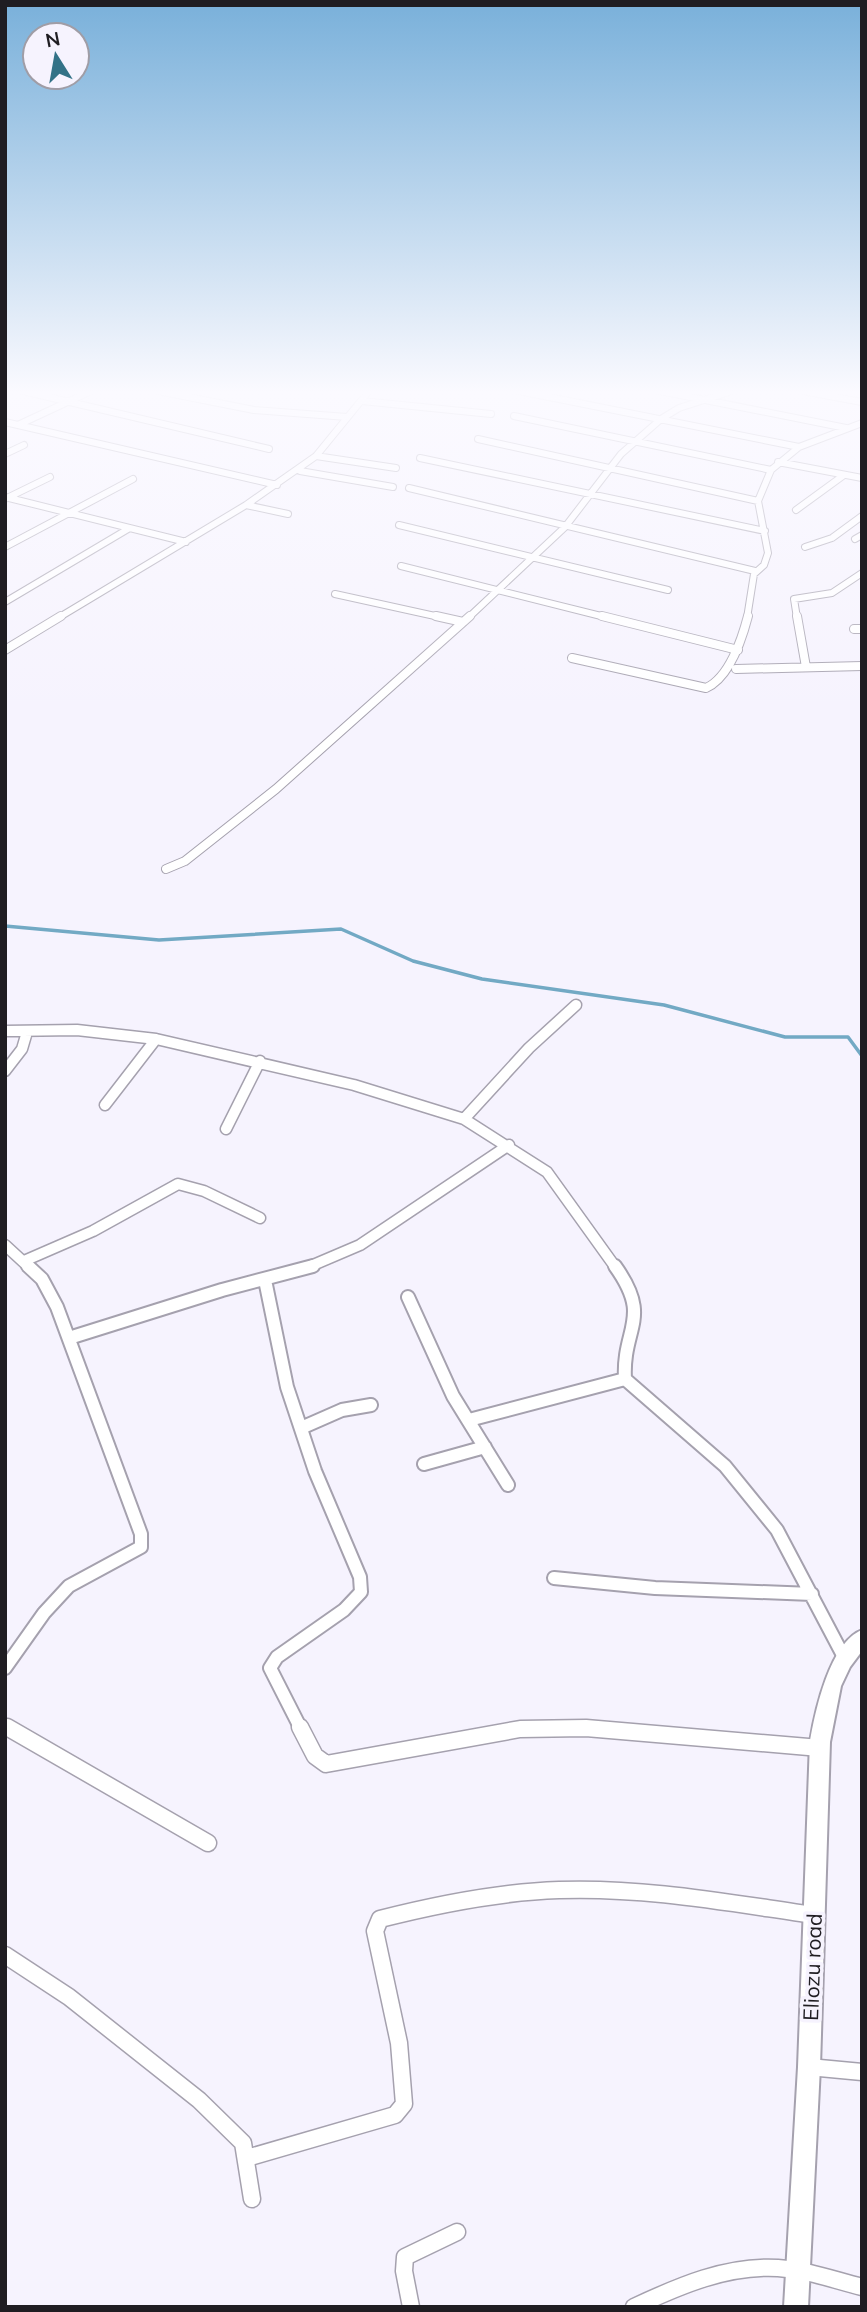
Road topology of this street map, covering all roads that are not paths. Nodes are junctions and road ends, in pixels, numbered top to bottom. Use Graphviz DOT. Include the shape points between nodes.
graph roads {
  1 [pos="9,499"];
  2 [pos="95,499"];
  3 [pos="256,499"];
  4 [pos="453,499"];
  5 [pos="588,499"];
  6 [pos="610,499"];
  7 [pos="748,499"];
  8 [pos="811,499"];
  9 [pos="758,501"];
  10 [pos="246,505"];
  11 [pos="796,510"];
  12 [pos="66,514"];
  13 [pos="288,514"];
  14 [pos="862,516"];
  15 [pos="399,524"];
  16 [pos="565,527"];
  17 [pos="128,529"];
  18 [pos="765,531"];
  19 [pos="186,542"];
  20 [pos="5,547"];
  21 [pos="805,547"];
  22 [pos="535,559"];
  23 [pos="401,566"];
  24 [pos="755,571"];
  25 [pos="862,573"];
  26 [pos="501,589"];
  27 [pos="668,590"];
  28 [pos="335,594"];
  29 [pos="5,602"];
  30 [pos="463,622"];
  31 [pos="5,650"];
  32 [pos="738,650"];
  33 [pos="572,658"];
  34 [pos="862,666"];
  35 [pos="806,667"];
  36 [pos="736,669"];
  37 [pos="166,869"];
  38 [pos="576,1006"];
  39 [pos="5,1031"];
  40 [pos="27,1032"];
  41 [pos="156,1039"];
  42 [pos="260,1061"];
  43 [pos="5,1071"];
  44 [pos="105,1105"];
  45 [pos="464,1119"];
  46 [pos="226,1129"];
  47 [pos="509,1145"];
  48 [pos="260,1218"];
  49 [pos="5,1245"];
  50 [pos="24,1261"];
  51 [pos="265,1280"];
  52 [pos="408,1297"];
  53 [pos="69,1338"];
  54 [pos="625,1379"];
  55 [pos="371,1405"];
  56 [pos="469,1420"];
  57 [pos="301,1428"];
  58 [pos="485,1447"];
  59 [pos="424,1464"];
  60 [pos="508,1485"];
  61 [pos="554,1578"];
  62 [pos="812,1594"];
  63 [pos="862,1638"];
  64 [pos="845,1659"];
  65 [pos="5,1668"];
  66 [pos="5,1726"];
  67 [pos="820,1748"];
  68 [pos="208,1843"];
  69 [pos="814,1914"];
  70 [pos="5,1955"];
  71 [pos="809,2067"];
  72 [pos="862,2072"];
  73 [pos="247,2158"];
  74 [pos="252,2199"];
  75 [pos="457,2232"];
  76 [pos="797,2270"];
  77 [pos="862,2287"];
  78 [pos="411,2307"];
  79 [pos="634,2307"];
  80 [pos="796,2307"];
  1 -- 12 [label="street"];
  2 -- 12 [label="street"];
  3 -- 10 [label="street"];
  4 -- 16 [label="street"];
  5 -- 16 [label="street"];
  6 -- 18 [label="street"];
  7 -- 9 [label="street"];
  8 -- 11 [label="street"];
  9 -- 18 [label="street"];
  10 -- 13 [label="street"];
  10 -- 19 [label="street"];
  12 -- 17 [label="street"];
  12 -- 20 [label="street"];
  14 -- 21 [label="street" via="832,538"];
  15 -- 22 [label="street"];
  16 -- 22 [label="street"];
  16 -- 24 [label="street"];
  17 -- 19 [label="street"];
  17 -- 29 [label="street"];
  18 -- 24 [label="street" via="768,553 764,565"];
  19 -- 31 [label="street"];
  22 -- 26 [label="street"];
  22 -- 27 [label="street"];
  23 -- 26 [label="street"];
  24 -- 32 [label="street" via="750,614"];
  25 -- 35 [label="street" via="832,593 794,599"];
  26 -- 30 [label="street"];
  26 -- 32 [label="street"];
  28 -- 30 [label="street"];
  30 -- 37 [label="street" via="276,789 185,861"];
  32 -- 33 [label="street" via="706,688"];
  34 -- 35 [label="street"];
  35 -- 36 [label="street"];
  38 -- 45 [label="street" via="529,1048"];
  39 -- 40 [label="street"];
  40 -- 41 [label="street" via="76,1030"];
  40 -- 43 [label="street" via="22,1049"];
  41 -- 42 [label="street"];
  41 -- 44 [label="street"];
  42 -- 45 [label="street"];
  42 -- 46 [label="street"];
  45 -- 47 [label="street"];
  47 -- 51 [label="street" via="360,1245 315,1266"];
  47 -- 54 [label="street" via="547,1172 629,1286 637,1326 626,1358"];
  48 -- 50 [label="street" via="178,1184 93,1231"];
  49 -- 50 [label="street"];
  50 -- 53 [label="street" via="41,1279"];
  51 -- 53 [label="street"];
  51 -- 57 [label="street" via="287,1387"];
  52 -- 56 [label="street" via="453,1396"];
  53 -- 65 [label="street" via="141,1534 141,1547 66,1588"];
  54 -- 56 [label="street"];
  54 -- 62 [label="street" via="725,1466 777,1530"];
  55 -- 57 [label="street" via="342,1410"];
  56 -- 58 [label="street"];
  57 -- 67 [label="street" via="360,1577 361,1592 344,1610 277,1657 270,1668 315,1756 326,1764 520,1729 586,1728"];
  58 -- 59 [label="street"];
  58 -- 60 [label="street"];
  61 -- 62 [label="street" via="655,1588"];
  62 -- 64 [label="street"];
  63 -- 64 [label="street, Eliozu road"];
  64 -- 67 [label="street, Eliozu road" via="825,1700"];
  66 -- 68 [label="street"];
  67 -- 69 [label="street, Eliozu road"];
  69 -- 71 [label="street, Eliozu road"];
  69 -- 73 [label="street" via="587,1890 526,1891 380,1919 375,1931 399,2043 404,2104 396,2115"];
  70 -- 73 [label="street" via="69,1997 199,2100 243,2143"];
  71 -- 72 [label="street"];
  71 -- 76 [label="street, Eliozu road"];
  73 -- 74 [label="street"];
  75 -- 78 [label="street" via="405,2257"];
  76 -- 77 [label="street"];
  76 -- 79 [label="street" via="736,2270 677,2287"];
  76 -- 80 [label="street, Eliozu road"];
}
